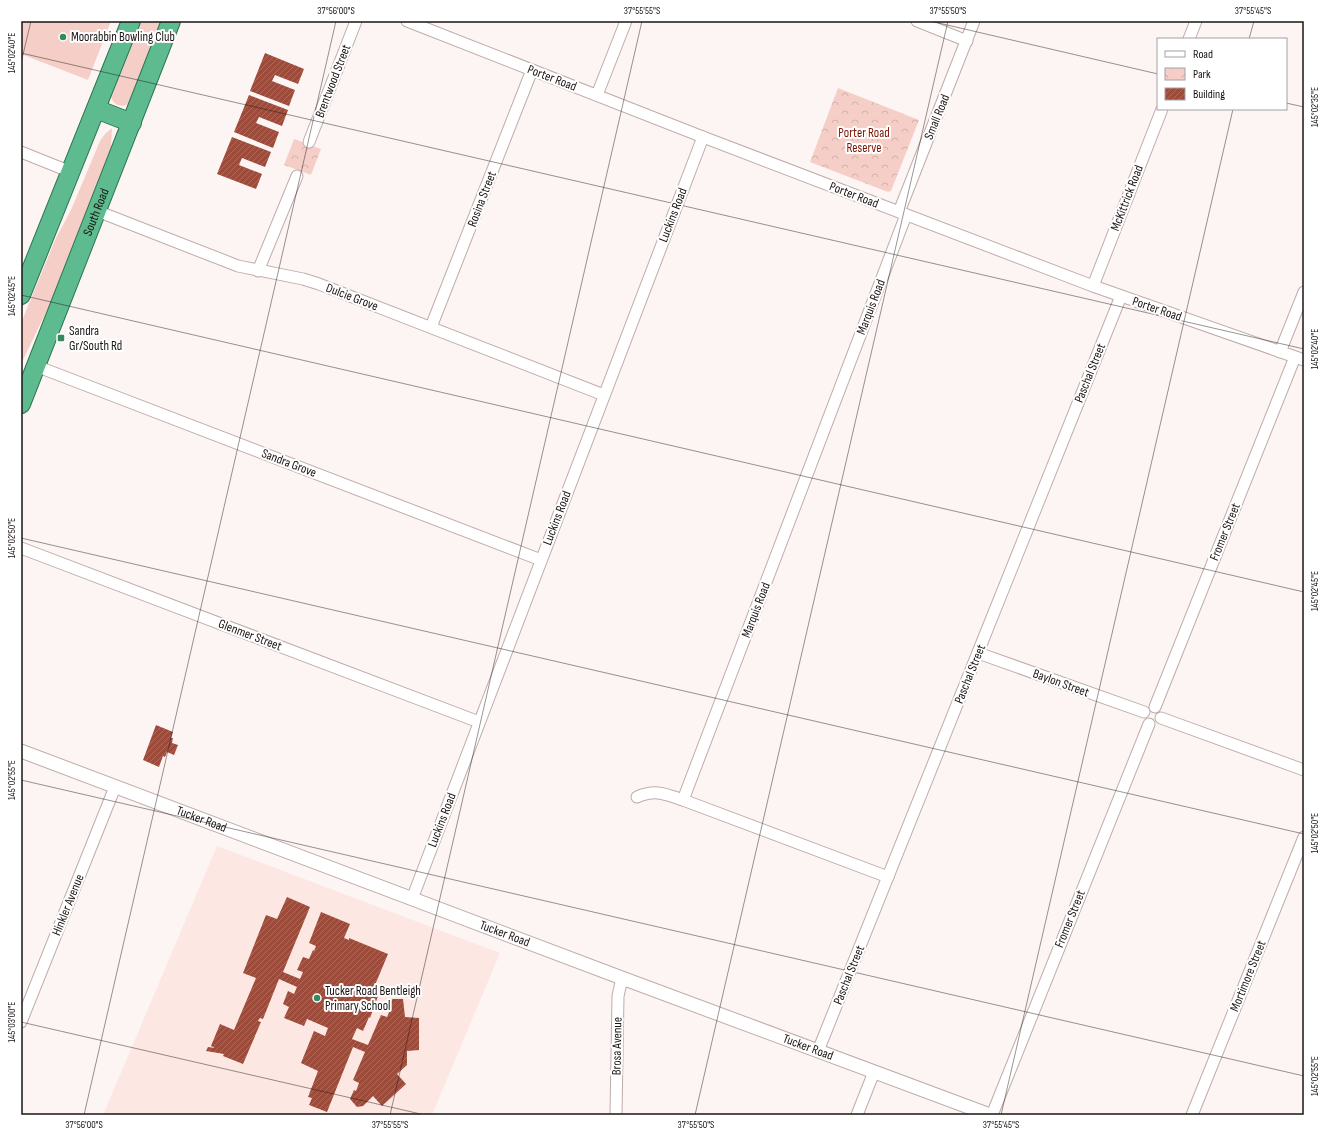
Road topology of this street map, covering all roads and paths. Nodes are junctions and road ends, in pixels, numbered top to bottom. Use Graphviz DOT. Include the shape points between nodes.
graph roads {
  1 [pos="131,21"];
  2 [pos="171,21"];
  3 [pos="356,21"];
  4 [pos="407,21"];
  5 [pos="626,21"];
  6 [pos="917,21"];
  7 [pos="974,21"];
  8 [pos="1196,21"];
  9 [pos="1189,38"];
  10 [pos="966,41"];
  11 [pos="532,70"];
  12 [pos="597,95"];
  13 [pos="96,109"];
  14 [pos="1162,110"];
  15 [pos="132,123"];
  16 [pos="703,137"];
  17 [pos="309,142"];
  18 [pos="21,152"];
  19 [pos="70,172"];
  20 [pos="297,176"];
  21 [pos="97,211"];
  22 [pos="903,213"];
  23 [pos="258,271"];
  24 [pos="1093,286"];
  25 [pos="1304,292"];
  26 [pos="21,295"];
  27 [pos="1121,296"];
  28 [pos="431,327"];
  29 [pos="1280,352"];
  30 [pos="1300,359"];
  31 [pos="36,366"];
  32 [pos="604,395"];
  33 [pos="21,404"];
  34 [pos="21,548"];
  35 [pos="541,560"];
  36 [pos="978,653"];
  37 [pos="1155,707"];
  38 [pos="1144,712"];
  39 [pos="1160,718"];
  40 [pos="479,722"];
  41 [pos="1149,724"];
  42 [pos="21,751"];
  43 [pos="1304,770"];
  44 [pos="115,787"];
  45 [pos="637,797"];
  46 [pos="683,800"];
  47 [pos="1304,837"];
  48 [pos="888,877"];
  49 [pos="412,899"];
  50 [pos="622,978"];
  51 [pos="21,1022"];
  52 [pos="818,1051"];
  53 [pos="874,1072"];
  54 [pos="616,1115"];
  55 [pos="857,1115"];
  56 [pos="991,1115"];
  57 [pos="1192,1115"];
  1 -- 13 [label="highway"];
  2 -- 15 [label="highway, South Road"];
  3 -- 17 [label="street, Brentwood Street"];
  4 -- 11 [label="street, Porter Road"];
  5 -- 12 [label="street"];
  6 -- 10 [label="street"];
  7 -- 10 [label="street, Small Road"];
  8 -- 9 [label="street"];
  10 -- 22 [label="street, Small Road"];
  11 -- 12 [label="street, Porter Road"];
  11 -- 28 [label="street, Rosina Street"];
  12 -- 16 [label="street, Porter Road"];
  13 -- 15 [label="highway"];
  13 -- 19 [label="highway"];
  14 -- 24 [label="street, McKittrick Road"];
  15 -- 21 [label="highway, South Road"];
  16 -- 22 [label="street, Porter Road"];
  16 -- 32 [label="street, Luckins Road"];
  18 -- 19 [label="street"];
  19 -- 26 [label="highway"];
  20 -- 23 [label="street"];
  21 -- 23 [label="street, Dulcie Grove" via="231,264"];
  21 -- 31 [label="highway, South Road"];
  22 -- 24 [label="street, Porter Road"];
  22 -- 46 [label="street, Marquis Road"];
  23 -- 28 [label="street, Dulcie Grove" via="315,283"];
  24 -- 27 [label="street, Porter Road"];
  25 -- 29 [label="street"];
  27 -- 29 [label="street, Porter Road"];
  27 -- 36 [label="street, Paschal Street"];
  28 -- 32 [label="street, Dulcie Grove"];
  29 -- 30 [label="street, Porter Road"];
  30 -- 37 [label="street, Fromer Street"];
  31 -- 33 [label="highway, South Road"];
  31 -- 35 [label="street, Sandra Grove"];
  32 -- 35 [label="street, Luckins Road"];
  34 -- 40 [label="street, Glenmer Street"];
  35 -- 40 [label="street, Luckins Road"];
  36 -- 38 [label="street, Baylon Street"];
  36 -- 48 [label="street, Paschal Street"];
  37 -- 38 [label="street" via="1147,708"];
  37 -- 39 [label="street" via="1161,713"];
  38 -- 41 [label="street" via="1145,720"];
  39 -- 41 [label="street" via="1154,724"];
  39 -- 43 [label="street"];
  40 -- 49 [label="street, Luckins Road"];
  41 -- 56 [label="street, Fromer Street"];
  42 -- 44 [label="street, Tucker Road"];
  44 -- 49 [label="street, Tucker Road"];
  44 -- 51 [label="street, Hinkler Avenue"];
  45 -- 46 [label="street" via="652,792"];
  46 -- 48 [label="street"];
  47 -- 57 [label="street, Mortimore Street"];
  48 -- 52 [label="street, Paschal Street"];
  49 -- 50 [label="street, Tucker Road"];
  50 -- 52 [label="street, Tucker Road"];
  50 -- 54 [label="street, Brosa Avenue" via="618,996"];
  52 -- 53 [label="street, Tucker Road"];
  53 -- 55 [label="street"];
  53 -- 56 [label="street, Tucker Road"];
}
